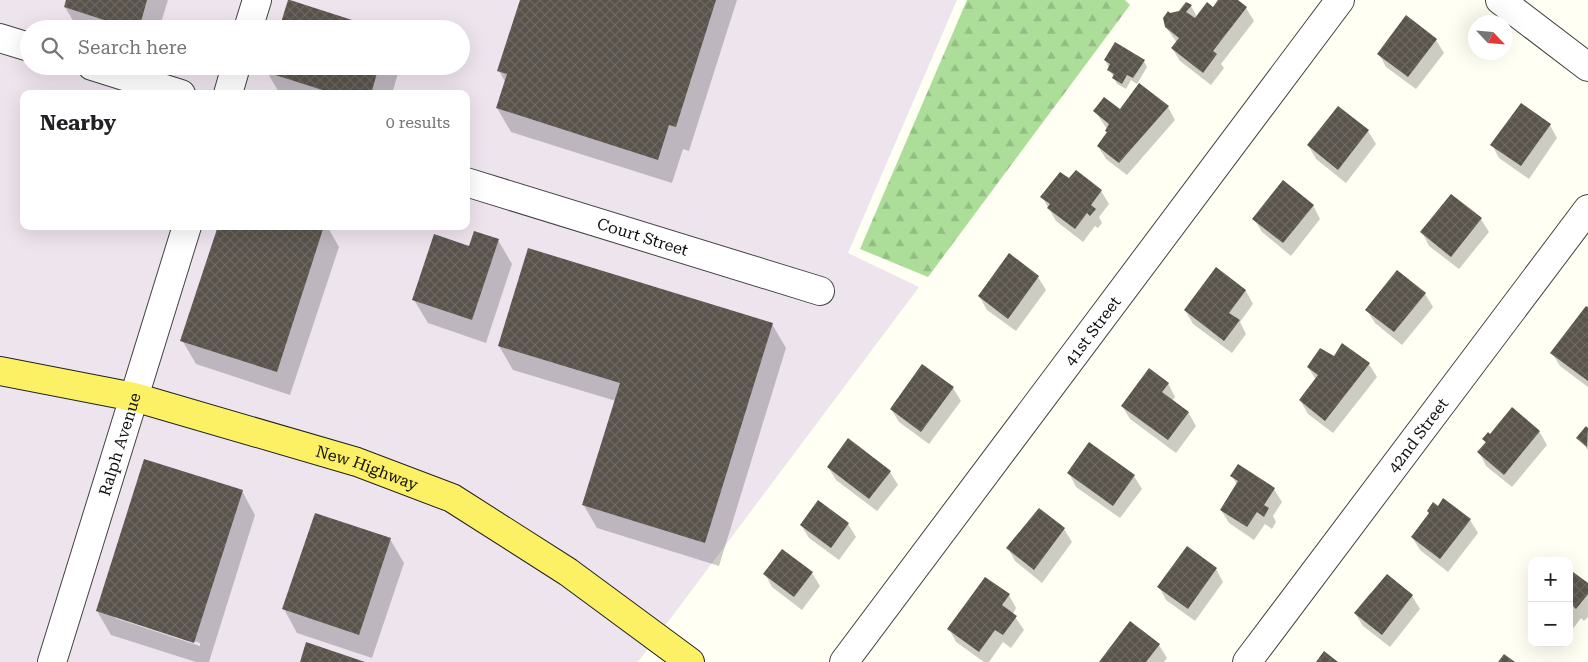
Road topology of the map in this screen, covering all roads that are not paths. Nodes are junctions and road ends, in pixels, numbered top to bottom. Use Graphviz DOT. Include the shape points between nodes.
graph roads {
  1 [pos="257,0"];
  2 [pos="1340,0"];
  3 [pos="1500,0"];
  4 [pos="251,20"];
  5 [pos="0,38"];
  6 [pos="20,44"];
  7 [pos="1588,67"];
  8 [pos="121,75"];
  9 [pos="233,75"];
  10 [pos="168,90"];
  11 [pos="229,90"];
  12 [pos="470,183"];
  13 [pos="1588,209"];
  14 [pos="186,230"];
  15 [pos="820,291"];
  16 [pos="0,370"];
  17 [pos="134,397"];
  18 [pos="52,662"];
  19 [pos="690,662"];
  20 [pos="844,662"];
  21 [pos="1247,662"];
  1 -- 4 [label="street"];
  2 -- 20 [label="street, 41st Street"];
  3 -- 7 [label="street"];
  5 -- 6 [label="street"];
  8 -- 10 [label="street"];
  9 -- 11 [label="street"];
  12 -- 15 [label="street, Court Street"];
  13 -- 21 [label="street, 42nd Street"];
  14 -- 17 [label="street, Ralph Avenue"];
  16 -- 17 [label="main road, New Highway"];
  17 -- 18 [label="street, Ralph Avenue"];
  17 -- 19 [label="main road, New Highway" via="357,462 452,498 568,572"];
}
